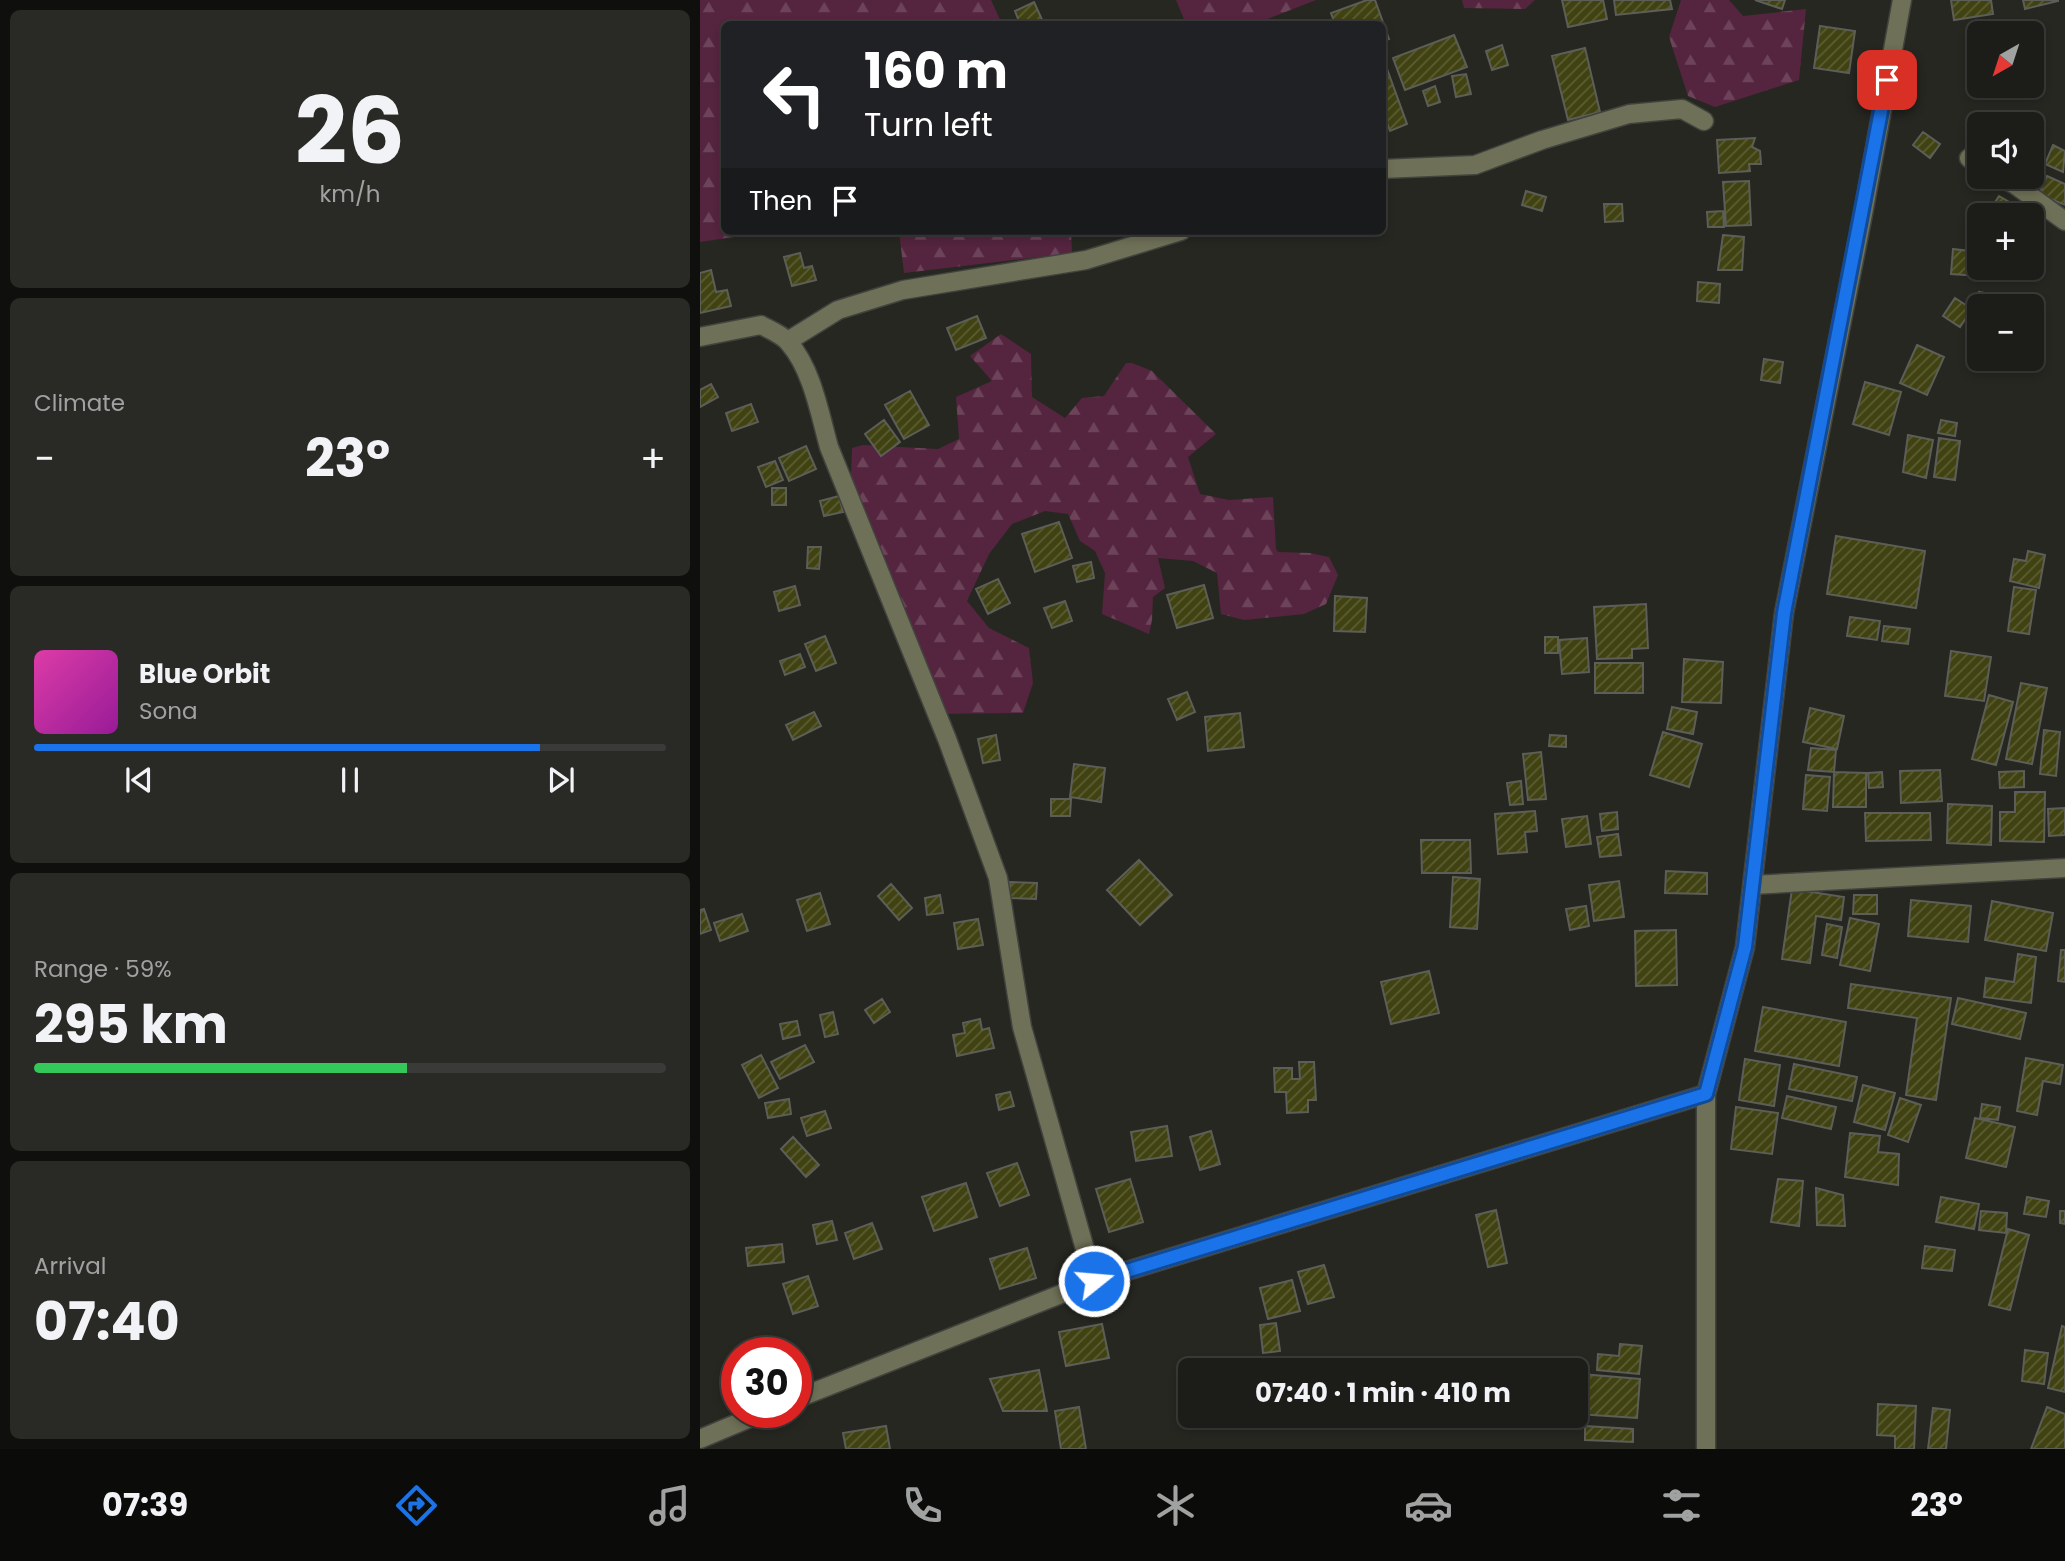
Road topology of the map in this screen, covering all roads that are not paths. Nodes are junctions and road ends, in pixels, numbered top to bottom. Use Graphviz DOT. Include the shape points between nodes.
graph roads {
  1 [pos="1902,0"];
  2 [pos="1704,121"];
  3 [pos="1386,169"];
  4 [pos="2021,189"];
  5 [pos="2065,221"];
  6 [pos="1168,235"];
  7 [pos="700,337"];
  8 [pos="788,341"];
  9 [pos="2065,868"];
  10 [pos="1752,885"];
  11 [pos="1706,1094"];
  12 [pos="1094,1281"];
  13 [pos="812,1393"];
  14 [pos="726,1428"];
  15 [pos="700,1439"];
  16 [pos="1706,1449"];
  1 -- 10 [label="street" via="1784,613"];
  2 -- 3 [label="street" via="1682,109 1629,114 1475,165"];
  4 -- 5 [label="street"];
  6 -- 8 [label="street" via="1086,260 904,290 838,310"];
  7 -- 8 [label="street" via="761,325"];
  8 -- 12 [label="street" via="813,391 829,447 998,878 1022,1027"];
  9 -- 10 [label="street"];
  10 -- 11 [label="street" via="1745,947"];
  11 -- 12 [label="street"];
  11 -- 16 [label="street"];
  12 -- 13 [label="street"];
  14 -- 15 [label="street"];
}
